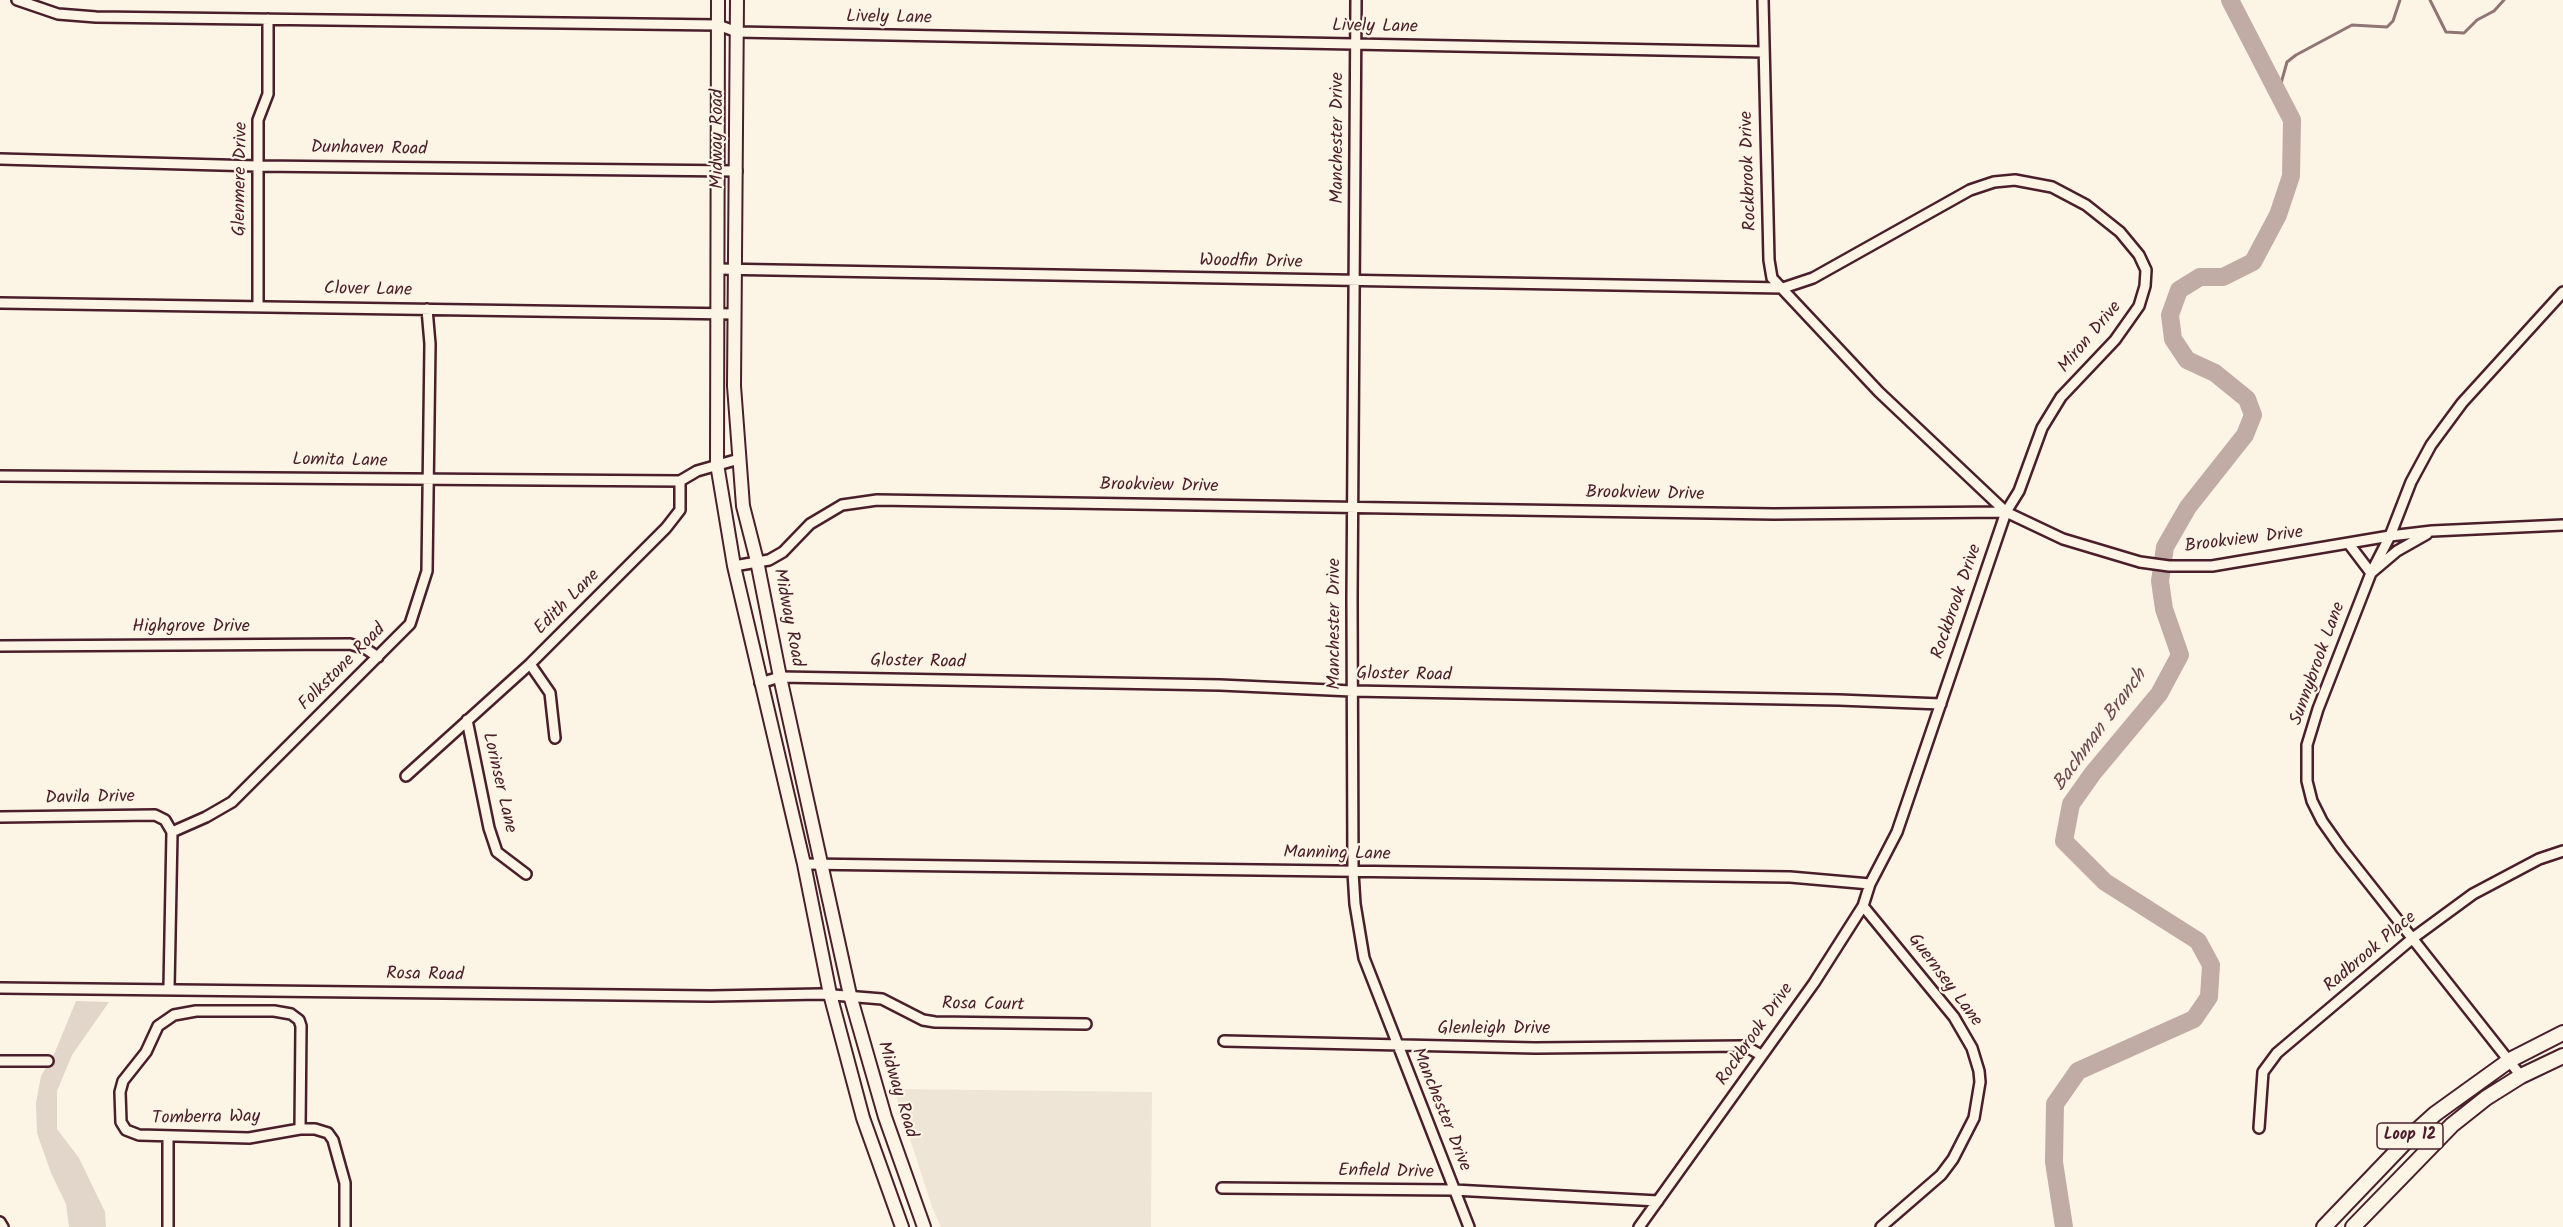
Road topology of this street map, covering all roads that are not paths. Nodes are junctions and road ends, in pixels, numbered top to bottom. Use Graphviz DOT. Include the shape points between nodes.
graph roads {
  1 [pos="17,0"];
  2 [pos="718,0"];
  3 [pos="737,0"];
  4 [pos="1356,0"];
  5 [pos="1763,0"];
  6 [pos="268,20"];
  7 [pos="718,25"];
  8 [pos="737,32"];
  9 [pos="1356,44"];
  10 [pos="1764,52"];
  11 [pos="0,159"];
  12 [pos="257,166"];
  13 [pos="717,170"];
  14 [pos="737,171"];
  15 [pos="717,268"];
  16 [pos="734,269"];
  17 [pos="1354,282"];
  18 [pos="1784,288"];
  19 [pos="2563,292"];
  20 [pos="0,303"];
  21 [pos="258,306"];
  22 [pos="427,309"];
  23 [pos="735,314"];
  24 [pos="717,315"];
  25 [pos="739,459"];
  26 [pos="717,464"];
  27 [pos="0,476"];
  28 [pos="428,479"];
  29 [pos="680,482"];
  30 [pos="1353,506"];
  31 [pos="2006,512"];
  32 [pos="2563,525"];
  33 [pos="2432,531"];
  34 [pos="2390,536"];
  35 [pos="2349,544"];
  36 [pos="758,561"];
  37 [pos="734,566"];
  38 [pos="2371,573"];
  39 [pos="0,646"];
  40 [pos="378,657"];
  41 [pos="530,664"];
  42 [pos="780,677"];
  43 [pos="760,683"];
  44 [pos="1352,691"];
  45 [pos="1941,704"];
  46 [pos="467,720"];
  47 [pos="555,738"];
  48 [pos="406,776"];
  49 [pos="0,817"];
  50 [pos="172,832"];
  51 [pos="2563,851"];
  52 [pos="823,863"];
  53 [pos="804,864"];
  54 [pos="1353,872"];
  55 [pos="526,874"];
  56 [pos="1870,884"];
  57 [pos="1863,906"];
  58 [pos="2413,938"];
  59 [pos="0,988"];
  60 [pos="170,988"];
  61 [pos="830,994"];
  62 [pos="850,995"];
  63 [pos="1086,1024"];
  64 [pos="2563,1033"];
  65 [pos="1224,1041"];
  66 [pos="1397,1046"];
  67 [pos="1761,1055"];
  68 [pos="2563,1056"];
  69 [pos="2510,1060"];
  70 [pos="0,1061"];
  71 [pos="48,1061"];
  72 [pos="2521,1076"];
  73 [pos="2259,1128"];
  74 [pos="300,1129"];
  75 [pos="168,1138"];
  76 [pos="1222,1188"];
  77 [pos="1454,1190"];
  78 [pos="1658,1201"];
  79 [pos="0,1222"];
  80 [pos="920,1226"];
  81 [pos="3,1227"];
  82 [pos="168,1227"];
  83 [pos="345,1227"];
  84 [pos="902,1227"];
  85 [pos="1469,1227"];
  86 [pos="1639,1227"];
  87 [pos="1881,1227"];
  88 [pos="2324,1227"];
  89 [pos="2353,1227"];
  1 -- 6 [label="street, Lively Lane" via="70,16"];
  2 -- 7 [label="main road, Midway Road"];
  3 -- 8 [label="main road, Midway Road"];
  4 -- 9 [label="street, Manchester Drive"];
  5 -- 10 [label="street, Rockbrook Drive"];
  6 -- 7 [label="street, Lively Lane"];
  6 -- 12 [label="street, Glenmere Drive" via="268,94 258,120"];
  7 -- 8 [label="street, Lively Lane"];
  7 -- 13 [label="main road, Midway Road"];
  8 -- 9 [label="street, Lively Lane"];
  8 -- 14 [label="main road, Midway Road"];
  9 -- 10 [label="street, Lively Lane"];
  9 -- 17 [label="street, Manchester Drive"];
  10 -- 18 [label="street, Rockbrook Drive" via="1770,269 1772,278"];
  11 -- 12 [label="street, Dunhaven Road"];
  12 -- 13 [label="street, Dunhaven Road"];
  12 -- 21 [label="street, Glenmere Drive"];
  13 -- 14 [label="street, Dunhaven Road"];
  13 -- 15 [label="main road, Midway Road"];
  14 -- 16 [label="main road, Midway Road"];
  15 -- 16 [label="street, Woodfin Drive"];
  15 -- 24 [label="main road, Midway Road"];
  16 -- 17 [label="street, Woodfin Drive"];
  16 -- 23 [label="main road, Midway Road"];
  17 -- 18 [label="street, Woodfin Drive"];
  17 -- 30 [label="street, Manchester Drive"];
  18 -- 31 [label="street, Rockbrook Drive" via="1879,392"];
  18 -- 31 [label="street, Miron Drive" via="1813,278 1971,190 1994,182 2015,180 2052,187 2086,205 2120,232 2146,270 2139,306 2115,340 2061,397 2042,428 2019,491"];
  19 -- 34 [label="street, Sunnybrook Lane" via="2462,403 2432,445 2411,482"];
  20 -- 21 [label="street, Clover Lane"];
  21 -- 22 [label="street, Clover Lane"];
  22 -- 24 [label="street, Clover Lane"];
  22 -- 28 [label="street, Folkstone Road"];
  23 -- 24 [label="street, Clover Lane"];
  23 -- 25 [label="main road, Midway Road"];
  24 -- 26 [label="main road, Midway Road"];
  25 -- 26 [label="street"];
  25 -- 36 [label="main road, Midway Road" via="743,506"];
  26 -- 29 [label="street"];
  26 -- 37 [label="main road, Midway Road"];
  27 -- 28 [label="street, Lomita Lane"];
  28 -- 29 [label="street, Lomita Lane"];
  28 -- 40 [label="street, Folkstone Road" via="427,571 418,604 410,624"];
  29 -- 41 [label="street, Edith Lane" via="680,510 666,528"];
  30 -- 31 [label="street, Brookview Drive" via="1774,514"];
  30 -- 36 [label="street, Brookview Drive" via="858,501 822,515 783,552 770,560"];
  30 -- 44 [label="street, Manchester Drive"];
  31 -- 35 [label="street, Brookview Drive" via="2063,539 2140,562 2169,566 2212,566"];
  31 -- 45 [label="street, Rockbrook Drive"];
  32 -- 33 [label="street, Brookview Drive"];
  33 -- 34 [label="street, Brookview Drive"];
  33 -- 38 [label="street" via="2397,551"];
  34 -- 35 [label="street, Brookview Drive"];
  34 -- 38 [label="street, Sunnybrook Lane"];
  35 -- 38 [label="street"];
  36 -- 37 [label="street, Brookview Drive"];
  36 -- 42 [label="main road, Midway Road"];
  37 -- 43 [label="main road, Midway Road"];
  38 -- 58 [label="street, Sunnybrook Lane" via="2307,745 2307,781 2322,821"];
  39 -- 40 [label="street, Highgrove Drive" via="350,644"];
  40 -- 50 [label="street, Folkstone Road" via="232,802"];
  41 -- 46 [label="street, Edith Lane"];
  41 -- 47 [label="street" via="550,693"];
  42 -- 43 [label="street, Gloster Road"];
  42 -- 44 [label="street, Gloster Road"];
  42 -- 52 [label="main road, Midway Road"];
  43 -- 53 [label="main road, Midway Road"];
  44 -- 45 [label="street, Gloster Road"];
  44 -- 54 [label="street, Manchester Drive"];
  45 -- 56 [label="street, Rockbrook Drive" via="1897,832"];
  46 -- 48 [label="street, Edith Lane"];
  46 -- 55 [label="street, Lorinser Lane" via="497,852"];
  49 -- 50 [label="street, Davila Drive" via="155,815 165,819"];
  50 -- 60 [label="street"];
  51 -- 58 [label="street, Radbrook Place" via="2490,884"];
  52 -- 53 [label="street, Manning Lane"];
  52 -- 54 [label="street, Manning Lane"];
  52 -- 62 [label="main road, Midway Road"];
  53 -- 61 [label="main road, Midway Road"];
  54 -- 56 [label="street, Manning Lane" via="1790,877"];
  54 -- 66 [label="street, Manchester Drive" via="1364,958"];
  56 -- 57 [label="street, Rockbrook Drive"];
  57 -- 67 [label="street, Rockbrook Drive" via="1814,983"];
  57 -- 87 [label="street, Guernsey Lane" via="1954,1017 1972,1048 1980,1082 1974,1118 1953,1159 1941,1175"];
  58 -- 69 [label="street, Sunnybrook Lane"];
  58 -- 73 [label="street, Radbrook Place" via="2277,1053 2263,1072"];
  59 -- 60 [label="street, Rosa Road"];
  60 -- 61 [label="street, Rosa Road" via="711,996"];
  61 -- 62 [label="street, Rosa Road"];
  61 -- 84 [label="main road, Midway Road" via="863,1118"];
  62 -- 63 [label="street, Rosa Court" via="882,999 934,1022"];
  62 -- 80 [label="main road, Midway Road"];
  64 -- 69 [label="main road, Loop 12"];
  65 -- 66 [label="street, Glenleigh Drive"];
  66 -- 67 [label="street, Glenleigh Drive" via="1744,1046"];
  66 -- 77 [label="street, Manchester Drive"];
  67 -- 78 [label="street, Rockbrook Drive"];
  68 -- 72 [label="main road, Loop 12"];
  69 -- 72 [label="street, Sunnybrook Lane"];
  69 -- 88 [label="main road, Loop 12" via="2414,1133"];
  70 -- 71 [label="street"];
  72 -- 89 [label="main road, Loop 12" via="2486,1098 2434,1141"];
  74 -- 75 [label="street, Tomberra Way" via="249,1138"];
  74 -- 75 [label="street, Tomberra Way" via="299,1020 274,1011 196,1011 174,1015 158,1026 120,1092 121,1122 126,1130 139,1136"];
  74 -- 83 [label="street, Tomberra Way" via="328,1133 333,1140 345,1183"];
  75 -- 82 [label="street"];
  76 -- 77 [label="street, Enfield Drive"];
  77 -- 78 [label="street, Enfield Drive"];
  77 -- 85 [label="street, Manchester Drive"];
  78 -- 86 [label="street, Rockbrook Drive"];
  79 -- 81 [label="street"];
}
